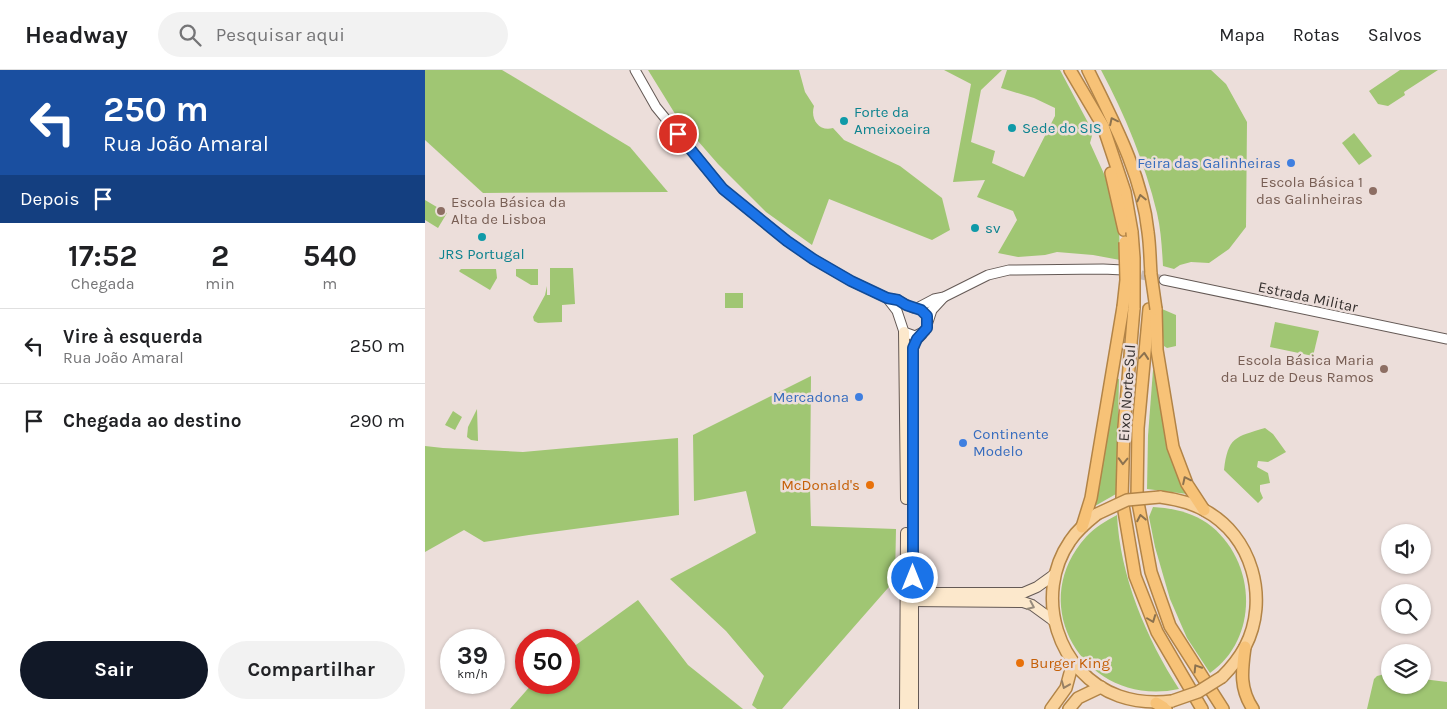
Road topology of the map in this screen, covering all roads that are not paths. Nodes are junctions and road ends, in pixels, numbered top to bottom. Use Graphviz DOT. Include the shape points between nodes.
graph roads {
  1 [pos="635,70"];
  2 [pos="1069,70"];
  3 [pos="1088,70"];
  4 [pos="1123,270"];
  5 [pos="1163,280"];
  6 [pos="944,297"];
  7 [pos="887,298"];
  8 [pos="915,308"];
  9 [pos="1128,308"];
  10 [pos="1152,309"];
  11 [pos="900,321"];
  12 [pos="928,324"];
  13 [pos="904,332"];
  14 [pos="922,334"];
  15 [pos="1447,339"];
  16 [pos="1204,510"];
  17 [pos="1082,527"];
  18 [pos="1055,574"];
  19 [pos="909,597"];
  20 [pos="1054,621"];
  21 [pos="1245,646"];
  22 [pos="1073,662"];
  23 [pos="1101,688"];
  24 [pos="1169,705"];
  25 [pos="905,709"];
  26 [pos="913,709"];
  27 [pos="1051,709"];
  28 [pos="1069,709"];
  29 [pos="1202,709"];
  30 [pos="1223,709"];
  31 [pos="1253,709"];
  1 -- 7 [label="street" via="656,107 723,189 813,259"];
  2 -- 9 [label="highway, bridge" via="1109,165 1128,232"];
  10 -- 3 [label="highway, Eixo Norte-Sul, one-way, bridge" via="1148,230 1132,166"];
  4 -- 6 [label="street" via="1009,270 988,275"];
  5 -- 15 [label="street, Estrada Militar"];
  6 -- 8 [label="street"];
  6 -- 12 [label="street" via="932,310"];
  7 -- 8 [label="street"];
  7 -- 11 [label="street"];
  8 -- 11 [label="street" via="906,311"];
  8 -- 12 [label="street" via="924,312"];
  9 -- 17 [label="highway" via="1091,498"];
  9 -- 29 [label="highway, Eixo Norte-Sul, one-way" via="1122,498 1135,576 1157,632"];
  16 -- 10 [label="highway, one-way" via="1187,484 1173,447"];
  30 -- 10 [label="highway, Eixo Norte-Sul, one-way" via="1170,626 1151,572 1137,497 1138,428"];
  11 -- 13 [label="street"];
  12 -- 14 [label="street"];
  13 -- 14 [label="street" via="915,336"];
  13 -- 19 [label="main road"];
  14 -- 19 [label="main road" via="913,348"];
  16 -- 17 [label="main road, bridge" via="1183,501 1160,497 1127,500 1097,514"];
  16 -- 21 [label="main road" via="1234,535 1252,570 1256,609 1253,628"];
  17 -- 18 [label="main road" via="1061,556"];
  18 -- 19 [label="main road" via="1037,588 1023,593"];
  18 -- 20 [label="main road" via="1052,589"];
  19 -- 20 [label="main road, one-way" via="1023,602"];
  19 -- 25 [label="main road"];
  19 -- 26 [label="main road"];
  20 -- 22 [label="main road" via="1061,643"];
  21 -- 24 [label="main road, bridge" via="1222,677"];
  21 -- 31 [label="highway" via="1242,671 1245,697"];
  22 -- 23 [label="main road"];
  22 -- 27 [label="main road, one-way" via="1066,688"];
  23 -- 24 [label="main road" via="1137,701"];
  23 -- 28 [label="main road" via="1078,698"];
}
